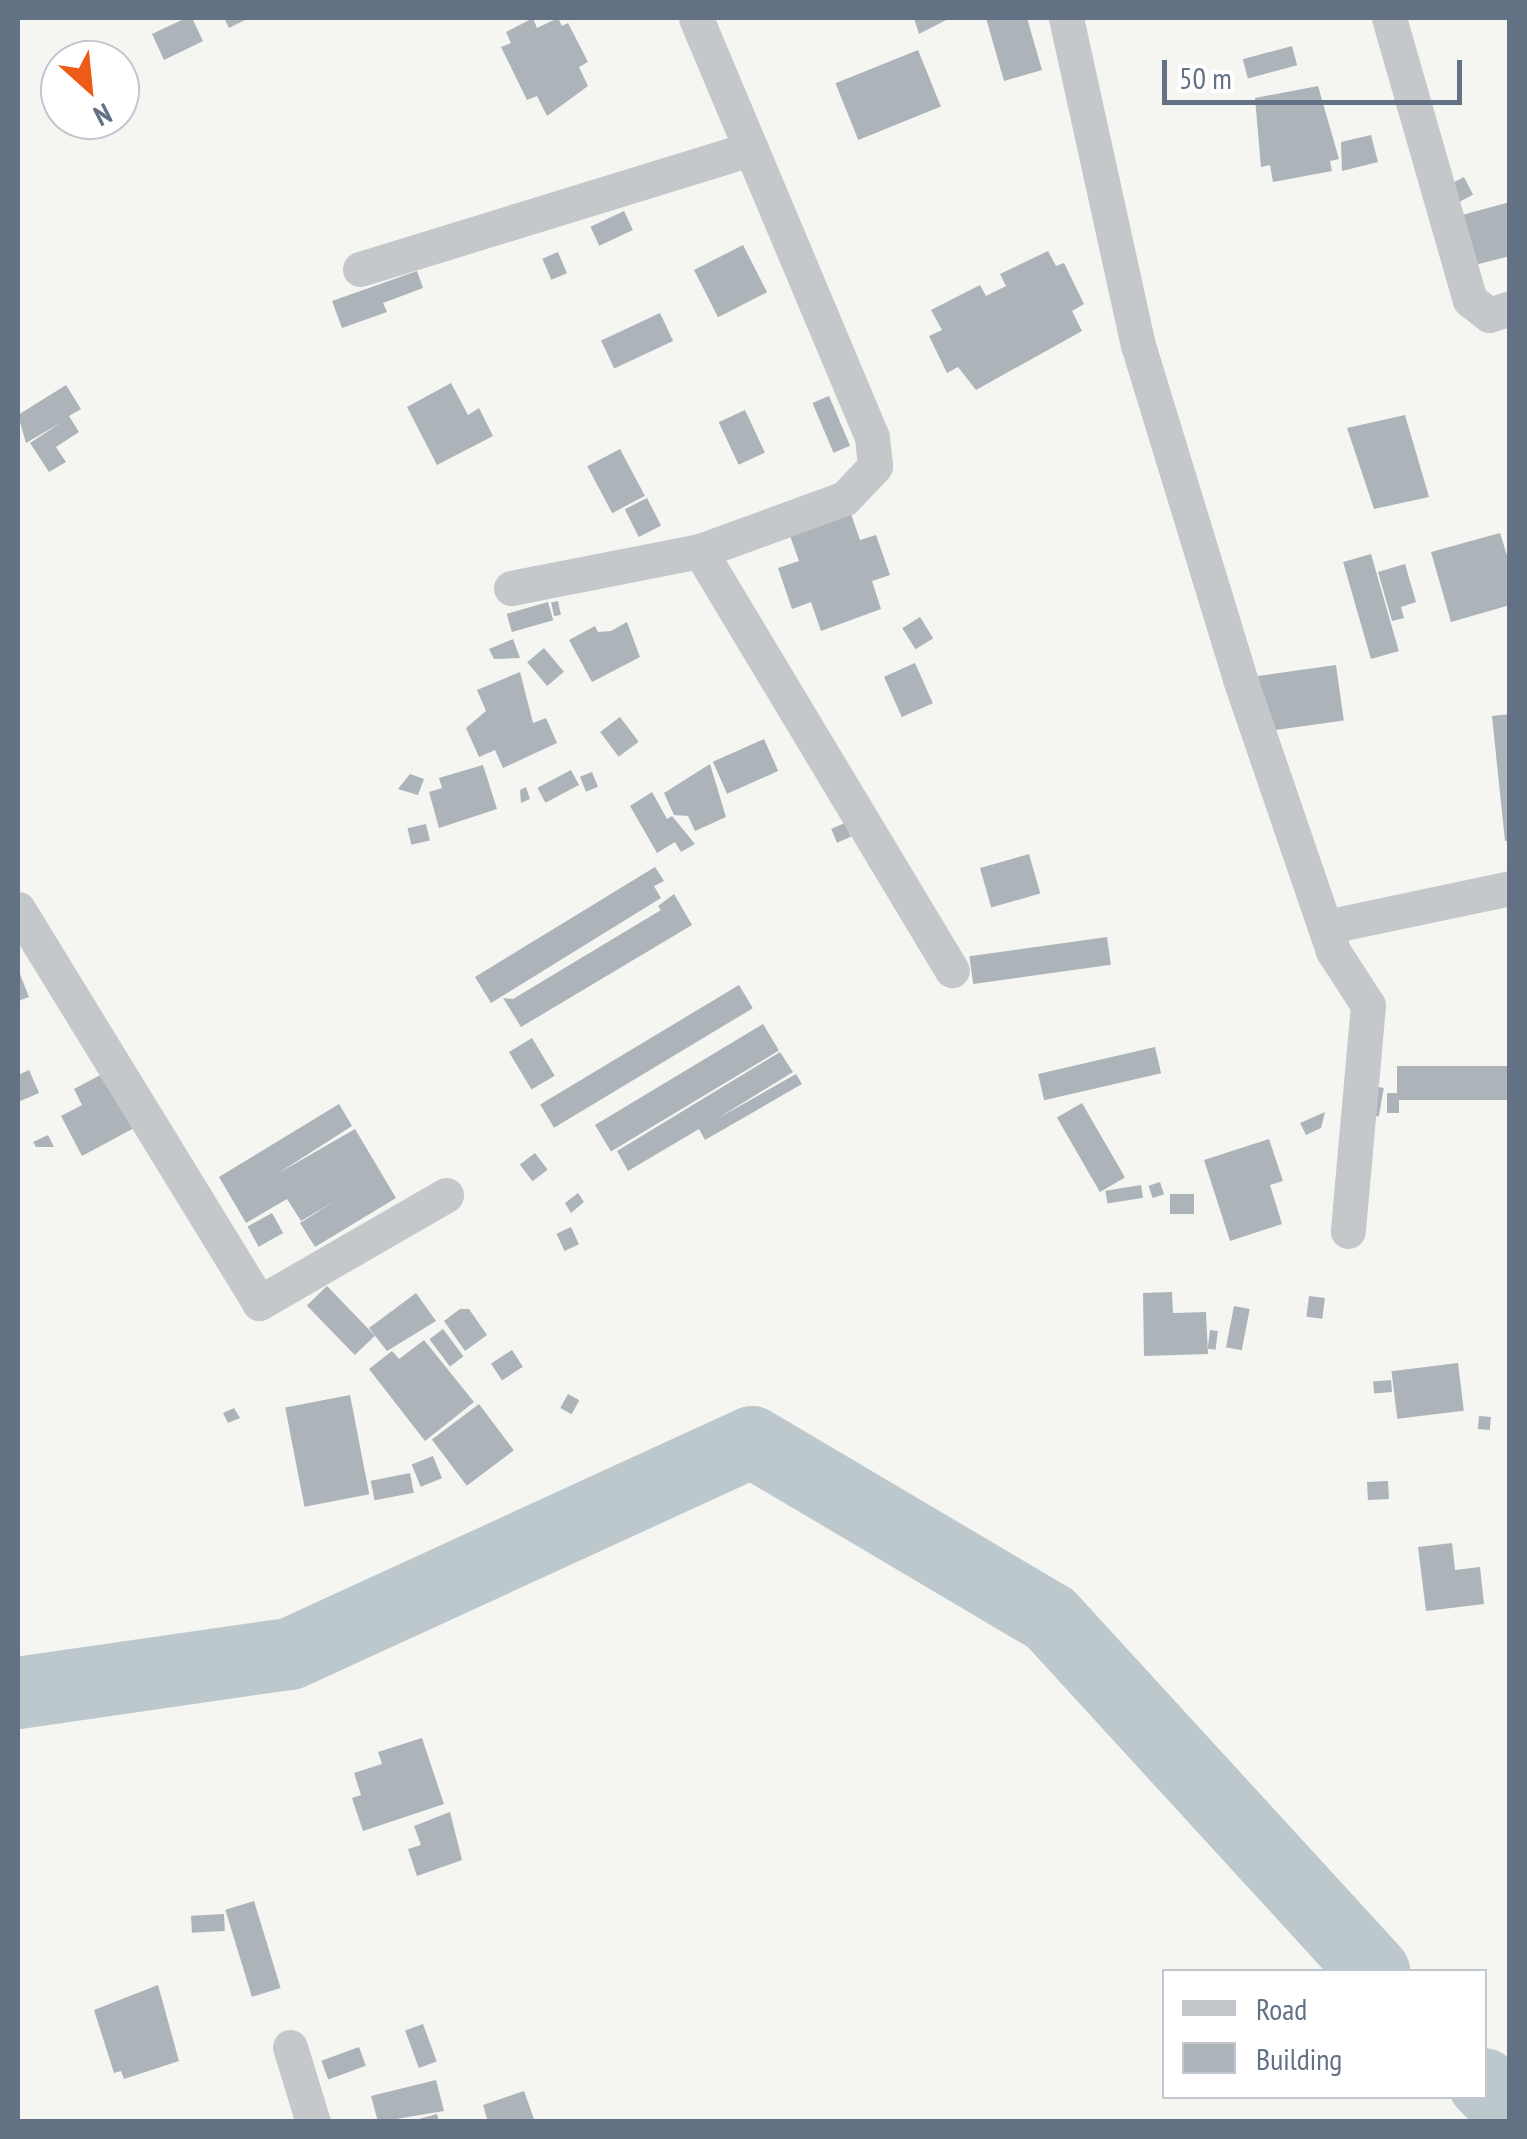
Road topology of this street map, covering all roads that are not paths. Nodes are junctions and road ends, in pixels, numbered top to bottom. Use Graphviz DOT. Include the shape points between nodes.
graph roads {
  1 [pos="696,18"];
  2 [pos="1066,18"];
  3 [pos="1389,18"];
  4 [pos="751,150"];
  5 [pos="360,269"];
  6 [pos="1510,308"];
  7 [pos="700,552"];
  8 [pos="511,588"];
  9 [pos="1510,888"];
  10 [pos="18,909"];
  11 [pos="1330,926"];
  12 [pos="952,970"];
  13 [pos="446,1194"];
  14 [pos="1348,1230"];
  15 [pos="290,2047"];
  16 [pos="312,2122"];
  1 -- 4 [label="street"];
  2 -- 11 [label="street" via="1138,345 1240,679"];
  3 -- 6 [label="street" via="1470,300 1478,313"];
  4 -- 5 [label="street"];
  4 -- 7 [label="street" via="872,437 875,466 846,498"];
  7 -- 8 [label="street"];
  7 -- 12 [label="street"];
  9 -- 11 [label="street"];
  10 -- 13 [label="street" via="258,1303"];
  11 -- 14 [label="street" via="1333,951 1368,1005"];
  15 -- 16 [label="street"];
}
